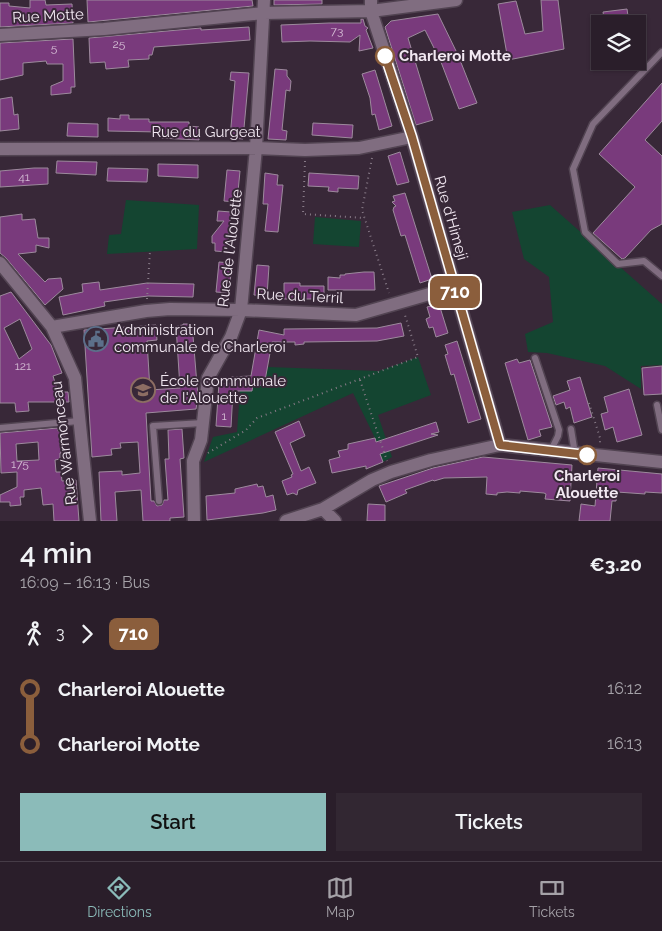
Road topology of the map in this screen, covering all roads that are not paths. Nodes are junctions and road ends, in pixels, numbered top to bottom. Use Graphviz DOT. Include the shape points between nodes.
graph roads {
  1 [pos="264,0"];
  2 [pos="456,0"];
  3 [pos="371,6"];
  4 [pos="264,14"];
  5 [pos="0,35"];
  6 [pos="662,52"];
  7 [pos="412,137"];
  8 [pos="256,148"];
  9 [pos="0,149"];
  10 [pos="0,263"];
  11 [pos="662,276"];
  12 [pos="454,287"];
  13 [pos="241,310"];
  14 [pos="52,327"];
  15 [pos="535,358"];
  16 [pos="658,405"];
  17 [pos="79,421"];
  18 [pos="203,423"];
  19 [pos="0,428"];
  20 [pos="571,429"];
  21 [pos="662,430"];
  22 [pos="500,445"];
  23 [pos="550,451"];
  24 [pos="575,454"];
  25 [pos="662,462"];
  26 [pos="159,501"];
  27 [pos="324,509"];
  28 [pos="90,521"];
  29 [pos="194,521"];
  30 [pos="286,521"];
  31 [pos="335,521"];
  1 -- 4 [label="street, Rue de l'Alouette"];
  2 -- 3 [label="street, Rue Motte"];
  3 -- 4 [label="street, Rue Motte"];
  3 -- 7 [label="street, Rue d'Himeji"];
  4 -- 5 [label="street, Rue Motte"];
  4 -- 8 [label="street, Rue de l'Alouette"];
  6 -- 11 [label="lane" via="593,124 573,169 585,232 618,264 644,261"];
  7 -- 8 [label="street, Rue du Gurgeat" via="374,146 305,150"];
  7 -- 12 [label="street, Rue d'Himeji"];
  8 -- 9 [label="street, Rue du Gurgeat"];
  8 -- 13 [label="street, Rue de l'Alouette"];
  10 -- 14 [label="street, Rue Warmonceau"];
  12 -- 13 [label="street, Rue du Terril" via="356,315"];
  12 -- 22 [label="street, Rue d'Himeji"];
  13 -- 14 [label="street, Rue du Terril" via="146,311"];
  13 -- 18 [label="street, Rue de l'Alouette" via="231,337 208,378"];
  14 -- 17 [label="street, Rue Warmonceau" via="75,378"];
  15 -- 23 [label="lane" via="559,430"];
  16 -- 21 [label="lane"];
  17 -- 19 [label="lane"];
  17 -- 28 [label="street, Rue Warmonceau"];
  18 -- 26 [label="lane" via="153,426"];
  18 -- 29 [label="street, Rue de l'Alouette" via="193,461"];
  20 -- 24 [label="lane"];
  22 -- 23 [label="street"];
  22 -- 27 [label="street" via="391,472"];
  23 -- 24 [label="street"];
  24 -- 25 [label="street"];
  27 -- 30 [label="street"];
  27 -- 31 [label="street"];
}
